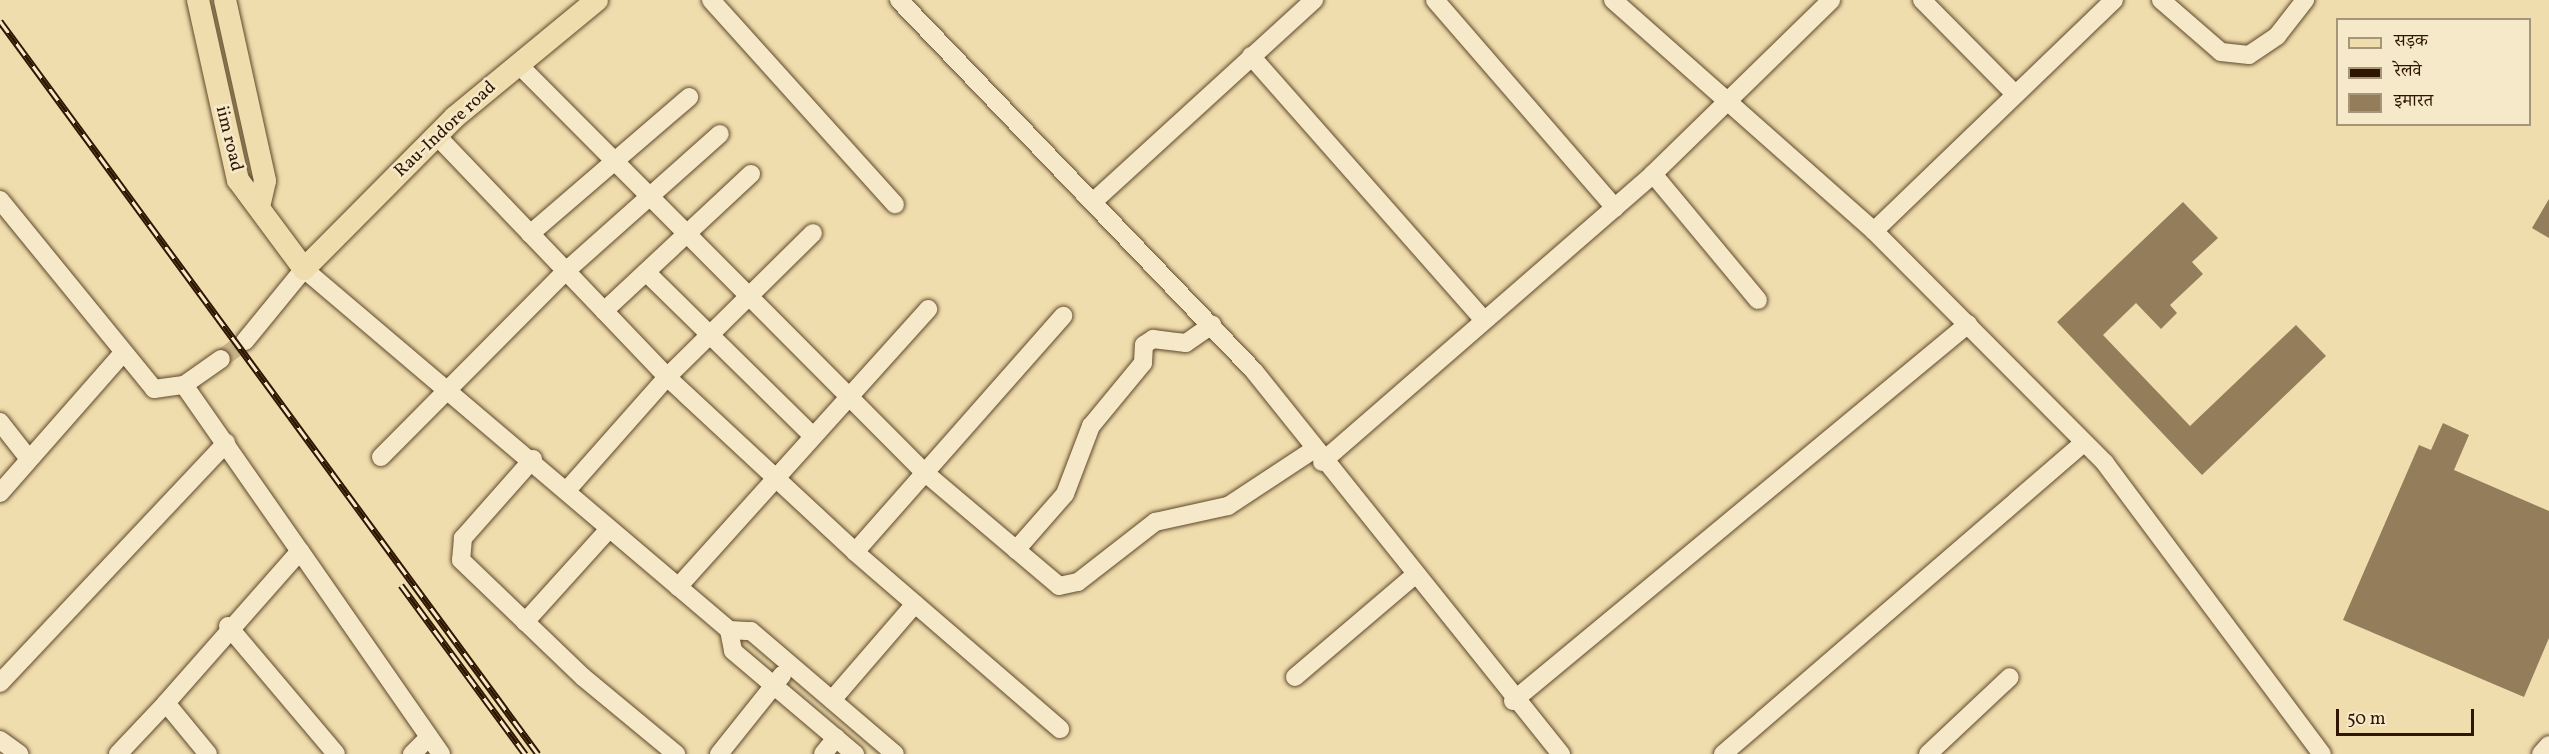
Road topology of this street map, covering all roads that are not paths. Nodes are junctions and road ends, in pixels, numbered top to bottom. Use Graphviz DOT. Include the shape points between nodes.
graph roads {
  1 [pos="198,0"];
  2 [pos="225,0"];
  3 [pos="597,0"];
  4 [pos="711,0"];
  5 [pos="900,0"];
  6 [pos="1314,0"];
  7 [pos="1435,0"];
  8 [pos="1613,0"];
  9 [pos="1831,0"];
  10 [pos="1922,0"];
  11 [pos="2114,0"];
  12 [pos="2161,0"];
  13 [pos="2305,0"];
  14 [pos="1251,56"];
  15 [pos="518,64"];
  16 [pos="2014,93"];
  17 [pos="689,97"];
  18 [pos="1729,103"];
  19 [pos="720,134"];
  20 [pos="436,136"];
  21 [pos="613,163"];
  22 [pos="751,174"];
  23 [pos="1653,174"];
  24 [pos="648,197"];
  25 [pos="0,200"];
  26 [pos="1095,200"];
  27 [pos="894,204"];
  28 [pos="259,206"];
  29 [pos="1615,208"];
  30 [pos="7,222"];
  31 [pos="1874,231"];
  32 [pos="813,233"];
  33 [pos="530,234"];
  34 [pos="686,235"];
  35 [pos="304,269"];
  36 [pos="566,271"];
  37 [pos="646,272"];
  38 [pos="747,295"];
  39 [pos="1758,300"];
  40 [pos="928,309"];
  41 [pos="604,311"];
  42 [pos="1063,316"];
  43 [pos="1484,320"];
  44 [pos="1968,324"];
  45 [pos="1212,325"];
  46 [pos="708,334"];
  47 [pos="245,341"];
  48 [pos="122,354"];
  49 [pos="221,359"];
  50 [pos="667,377"];
  51 [pos="184,385"];
  52 [pos="448,389"];
  53 [pos="849,394"];
  54 [pos="0,422"];
  55 [pos="812,435"];
  56 [pos="2084,442"];
  57 [pos="226,443"];
  58 [pos="1317,456"];
  59 [pos="381,457"];
  60 [pos="29,459"];
  61 [pos="533,459"];
  62 [pos="923,471"];
  63 [pos="773,477"];
  64 [pos="568,489"];
  65 [pos="0,493"];
  66 [pos="609,529"];
  67 [pos="1016,550"];
  68 [pos="300,551"];
  69 [pos="855,552"];
  70 [pos="1415,575"];
  71 [pos="678,587"];
  72 [pos="915,604"];
  73 [pos="525,622"];
  74 [pos="228,626"];
  75 [pos="729,630"];
  76 [pos="791,665"];
  77 [pos="1295,677"];
  78 [pos="2010,677"];
  79 [pos="0,683"];
  80 [pos="774,684"];
  81 [pos="832,700"];
  82 [pos="1513,701"];
  83 [pos="166,703"];
  84 [pos="1060,729"];
  85 [pos="429,737"];
  86 [pos="836,738"];
  87 [pos="0,740"];
  88 [pos="2549,745"];
  89 [pos="1932,752"];
  90 [pos="19,754"];
  91 [pos="118,754"];
  92 [pos="208,754"];
  93 [pos="336,754"];
  94 [pos="412,754"];
  95 [pos="441,754"];
  96 [pos="676,754"];
  97 [pos="719,754"];
  98 [pos="823,754"];
  99 [pos="855,754"];
  100 [pos="896,754"];
  101 [pos="1561,754"];
  102 [pos="1723,754"];
  103 [pos="2322,754"];
  104 [pos="2541,754"];
  1 -- 28 [label="main road, iim road" via="238,180"];
  2 -- 28 [label="main road, iim road" via="265,181"];
  3 -- 15 [label="main road, Rau-Indore road"];
  4 -- 27 [label="street"];
  5 -- 26 [label="street"];
  6 -- 14 [label="street"];
  7 -- 29 [label="street"];
  8 -- 18 [label="street"];
  9 -- 18 [label="street"];
  10 -- 16 [label="street"];
  11 -- 16 [label="street"];
  12 -- 13 [label="street" via="2221,52 2249,55 2277,36"];
  14 -- 26 [label="street"];
  14 -- 43 [label="street"];
  15 -- 20 [label="main road, Rau-Indore road"];
  15 -- 21 [label="street"];
  16 -- 31 [label="street"];
  17 -- 21 [label="street"];
  18 -- 23 [label="street"];
  18 -- 31 [label="street"];
  19 -- 24 [label="street"];
  20 -- 33 [label="street"];
  20 -- 35 [label="main road, Rau-Indore road"];
  21 -- 24 [label="street"];
  21 -- 33 [label="street"];
  22 -- 34 [label="street"];
  23 -- 29 [label="street"];
  23 -- 39 [label="street"];
  24 -- 34 [label="street"];
  24 -- 36 [label="street"];
  25 -- 30 [label="street"];
  26 -- 45 [label="street"];
  28 -- 35 [label="main road"];
  29 -- 43 [label="street"];
  30 -- 48 [label="street"];
  31 -- 44 [label="street"];
  32 -- 38 [label="street"];
  33 -- 36 [label="street"];
  34 -- 37 [label="street"];
  34 -- 38 [label="street"];
  35 -- 47 [label="street"];
  35 -- 52 [label="street"];
  36 -- 41 [label="street"];
  36 -- 52 [label="street"];
  37 -- 41 [label="street"];
  37 -- 46 [label="street"];
  38 -- 46 [label="street"];
  38 -- 53 [label="street"];
  40 -- 53 [label="street"];
  41 -- 50 [label="street"];
  42 -- 62 [label="street"];
  43 -- 58 [label="street"];
  44 -- 56 [label="street"];
  44 -- 82 [label="street"];
  45 -- 58 [label="street"];
  45 -- 67 [label="street" via="1186,343 1153,339 1144,345 1139,369 1091,426 1074,480"];
  46 -- 50 [label="street"];
  46 -- 55 [label="street"];
  48 -- 51 [label="street" via="154,389"];
  48 -- 60 [label="street"];
  49 -- 51 [label="street"];
  50 -- 63 [label="street"];
  50 -- 64 [label="street"];
  51 -- 57 [label="street"];
  52 -- 59 [label="street"];
  52 -- 61 [label="street"];
  53 -- 55 [label="street"];
  53 -- 62 [label="street"];
  54 -- 60 [label="street"];
  55 -- 63 [label="street"];
  56 -- 102 [label="street"];
  56 -- 103 [label="street" via="2206,594"];
  57 -- 68 [label="street"];
  57 -- 79 [label="street"];
  58 -- 67 [label="street" via="1228,506 1155,522 1068,587 1046,578"];
  58 -- 70 [label="street"];
  60 -- 65 [label="street"];
  61 -- 64 [label="street"];
  61 -- 73 [label="street" via="459,550 466,568"];
  62 -- 67 [label="street"];
  62 -- 69 [label="street"];
  63 -- 69 [label="street"];
  63 -- 71 [label="street"];
  64 -- 66 [label="street"];
  66 -- 71 [label="street"];
  66 -- 73 [label="street"];
  68 -- 74 [label="street"];
  68 -- 85 [label="street"];
  69 -- 72 [label="street"];
  70 -- 77 [label="street"];
  70 -- 82 [label="street"];
  71 -- 75 [label="street"];
  72 -- 81 [label="street"];
  72 -- 84 [label="street"];
  73 -- 96 [label="street"];
  74 -- 83 [label="street"];
  74 -- 93 [label="street"];
  75 -- 76 [label="street" via="751,631"];
  75 -- 80 [label="street" via="733,651"];
  76 -- 80 [label="street"];
  76 -- 81 [label="street"];
  78 -- 89 [label="street"];
  80 -- 86 [label="street"];
  80 -- 97 [label="street"];
  81 -- 100 [label="street"];
  82 -- 101 [label="street"];
  83 -- 91 [label="street"];
  83 -- 92 [label="street"];
  85 -- 94 [label="street"];
  85 -- 95 [label="street"];
  86 -- 98 [label="street"];
  86 -- 99 [label="street"];
  87 -- 90 [label="street"];
  88 -- 104 [label="street"];
}
